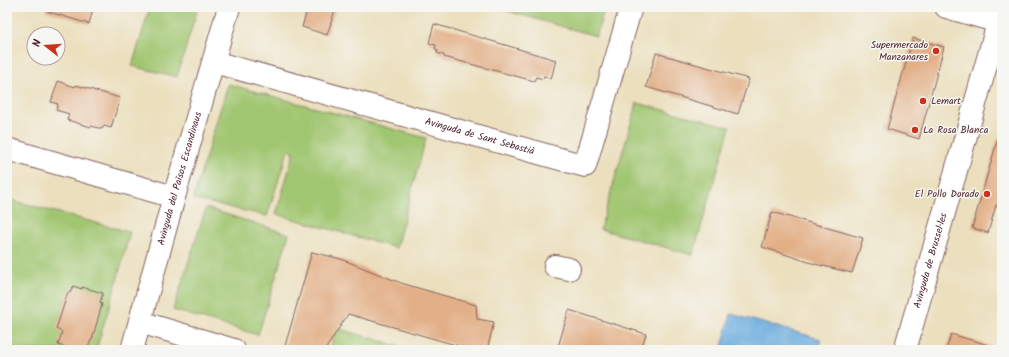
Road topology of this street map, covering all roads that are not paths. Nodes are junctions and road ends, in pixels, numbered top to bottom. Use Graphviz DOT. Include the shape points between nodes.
graph roads {
  1 [pos="230,7"];
  2 [pos="631,7"];
  3 [pos="946,7"];
  4 [pos="1001,18"];
  5 [pos="214,62"];
  6 [pos="7,149"];
  7 [pos="174,197"];
  8 [pos="140,322"];
  9 [pos="179,342"];
  10 [pos="132,350"];
  11 [pos="234,350"];
  12 [pos="905,350"];
  1 -- 5 [label="street, Avinguda del Països Escandinaus"];
  2 -- 5 [label="street, Avinguda de Sant Sebastià" via="585,166"];
  3 -- 4 [label="street"];
  4 -- 12 [label="street, Avinguda de Brussel·les"];
  5 -- 7 [label="street, Avinguda del Països Escandinaus"];
  6 -- 7 [label="street"];
  7 -- 8 [label="street, Avinguda del Països Escandinaus"];
  8 -- 9 [label="street"];
  8 -- 10 [label="street, Avinguda del Països Escandinaus"];
  9 -- 11 [label="street"];
}
